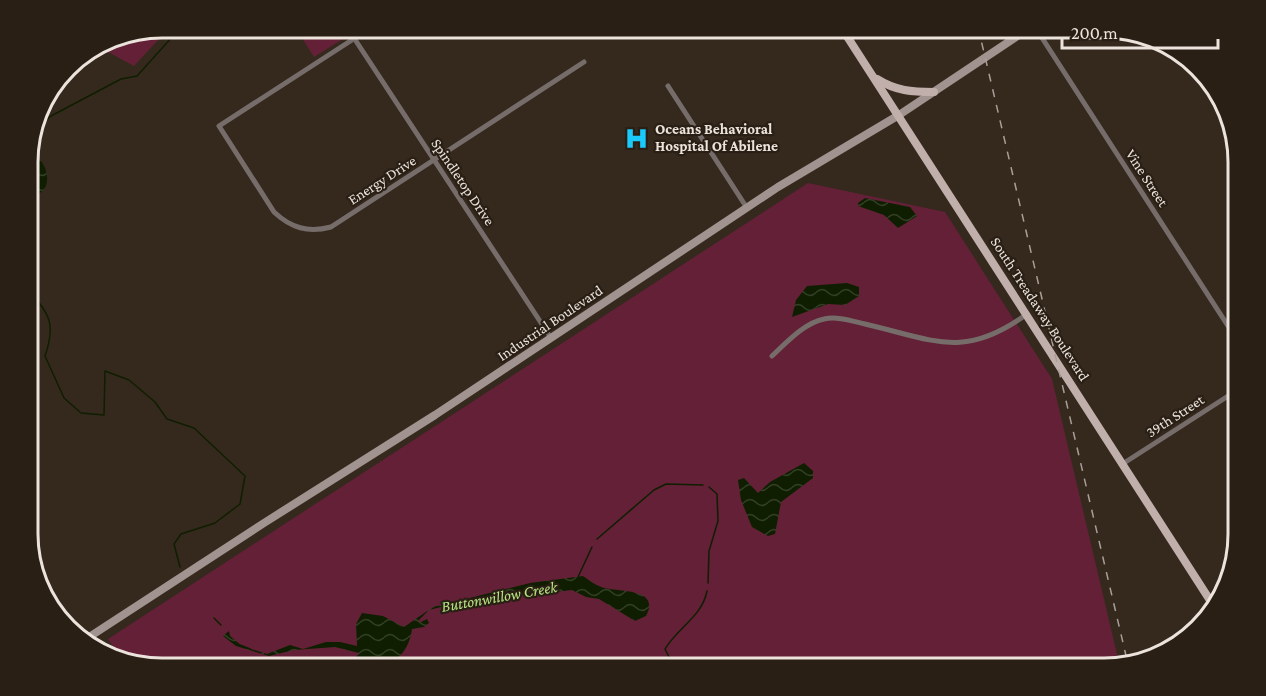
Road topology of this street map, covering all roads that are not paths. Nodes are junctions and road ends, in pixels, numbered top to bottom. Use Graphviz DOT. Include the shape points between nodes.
graph roads {
  1 [pos="354,38"];
  2 [pos="848,38"];
  3 [pos="1016,38"];
  4 [pos="1040,38"];
  5 [pos="584,62"];
  6 [pos="873,76"];
  7 [pos="668,86"];
  8 [pos="934,92"];
  9 [pos="899,115"];
  10 [pos="434,160"];
  11 [pos="747,208"];
  12 [pos="1027,314"];
  13 [pos="1228,326"];
  14 [pos="551,338"];
  15 [pos="772,356"];
  16 [pos="1228,396"];
  17 [pos="1124,463"];
  18 [pos="1210,600"];
  19 [pos="91,636"];
  1 -- 10 [label="street, Spindletop Drive"];
  1 -- 10 [label="street, Energy Drive" via="219,126 274,212 284,221 311,230 331,227"];
  2 -- 6 [label="main road, South Treadaway Boulevard"];
  3 -- 8 [label="main road, Industrial Boulevard"];
  4 -- 13 [label="street, Vine Street"];
  5 -- 10 [label="street, Energy Drive"];
  6 -- 8 [label="main road" via="897,89"];
  6 -- 9 [label="main road, South Treadaway Boulevard"];
  7 -- 11 [label="street"];
  8 -- 9 [label="main road, Industrial Boulevard"];
  9 -- 11 [label="main road, Industrial Boulevard"];
  9 -- 12 [label="main road, South Treadaway Boulevard"];
  10 -- 14 [label="street, Spindletop Drive"];
  11 -- 14 [label="main road, Industrial Boulevard"];
  12 -- 15 [label="street" via="993,336 960,343 826,318 808,326"];
  12 -- 17 [label="main road, South Treadaway Boulevard"];
  14 -- 19 [label="main road, Industrial Boulevard"];
  16 -- 17 [label="street, 39th Street"];
  17 -- 18 [label="main road, South Treadaway Boulevard"];
}
